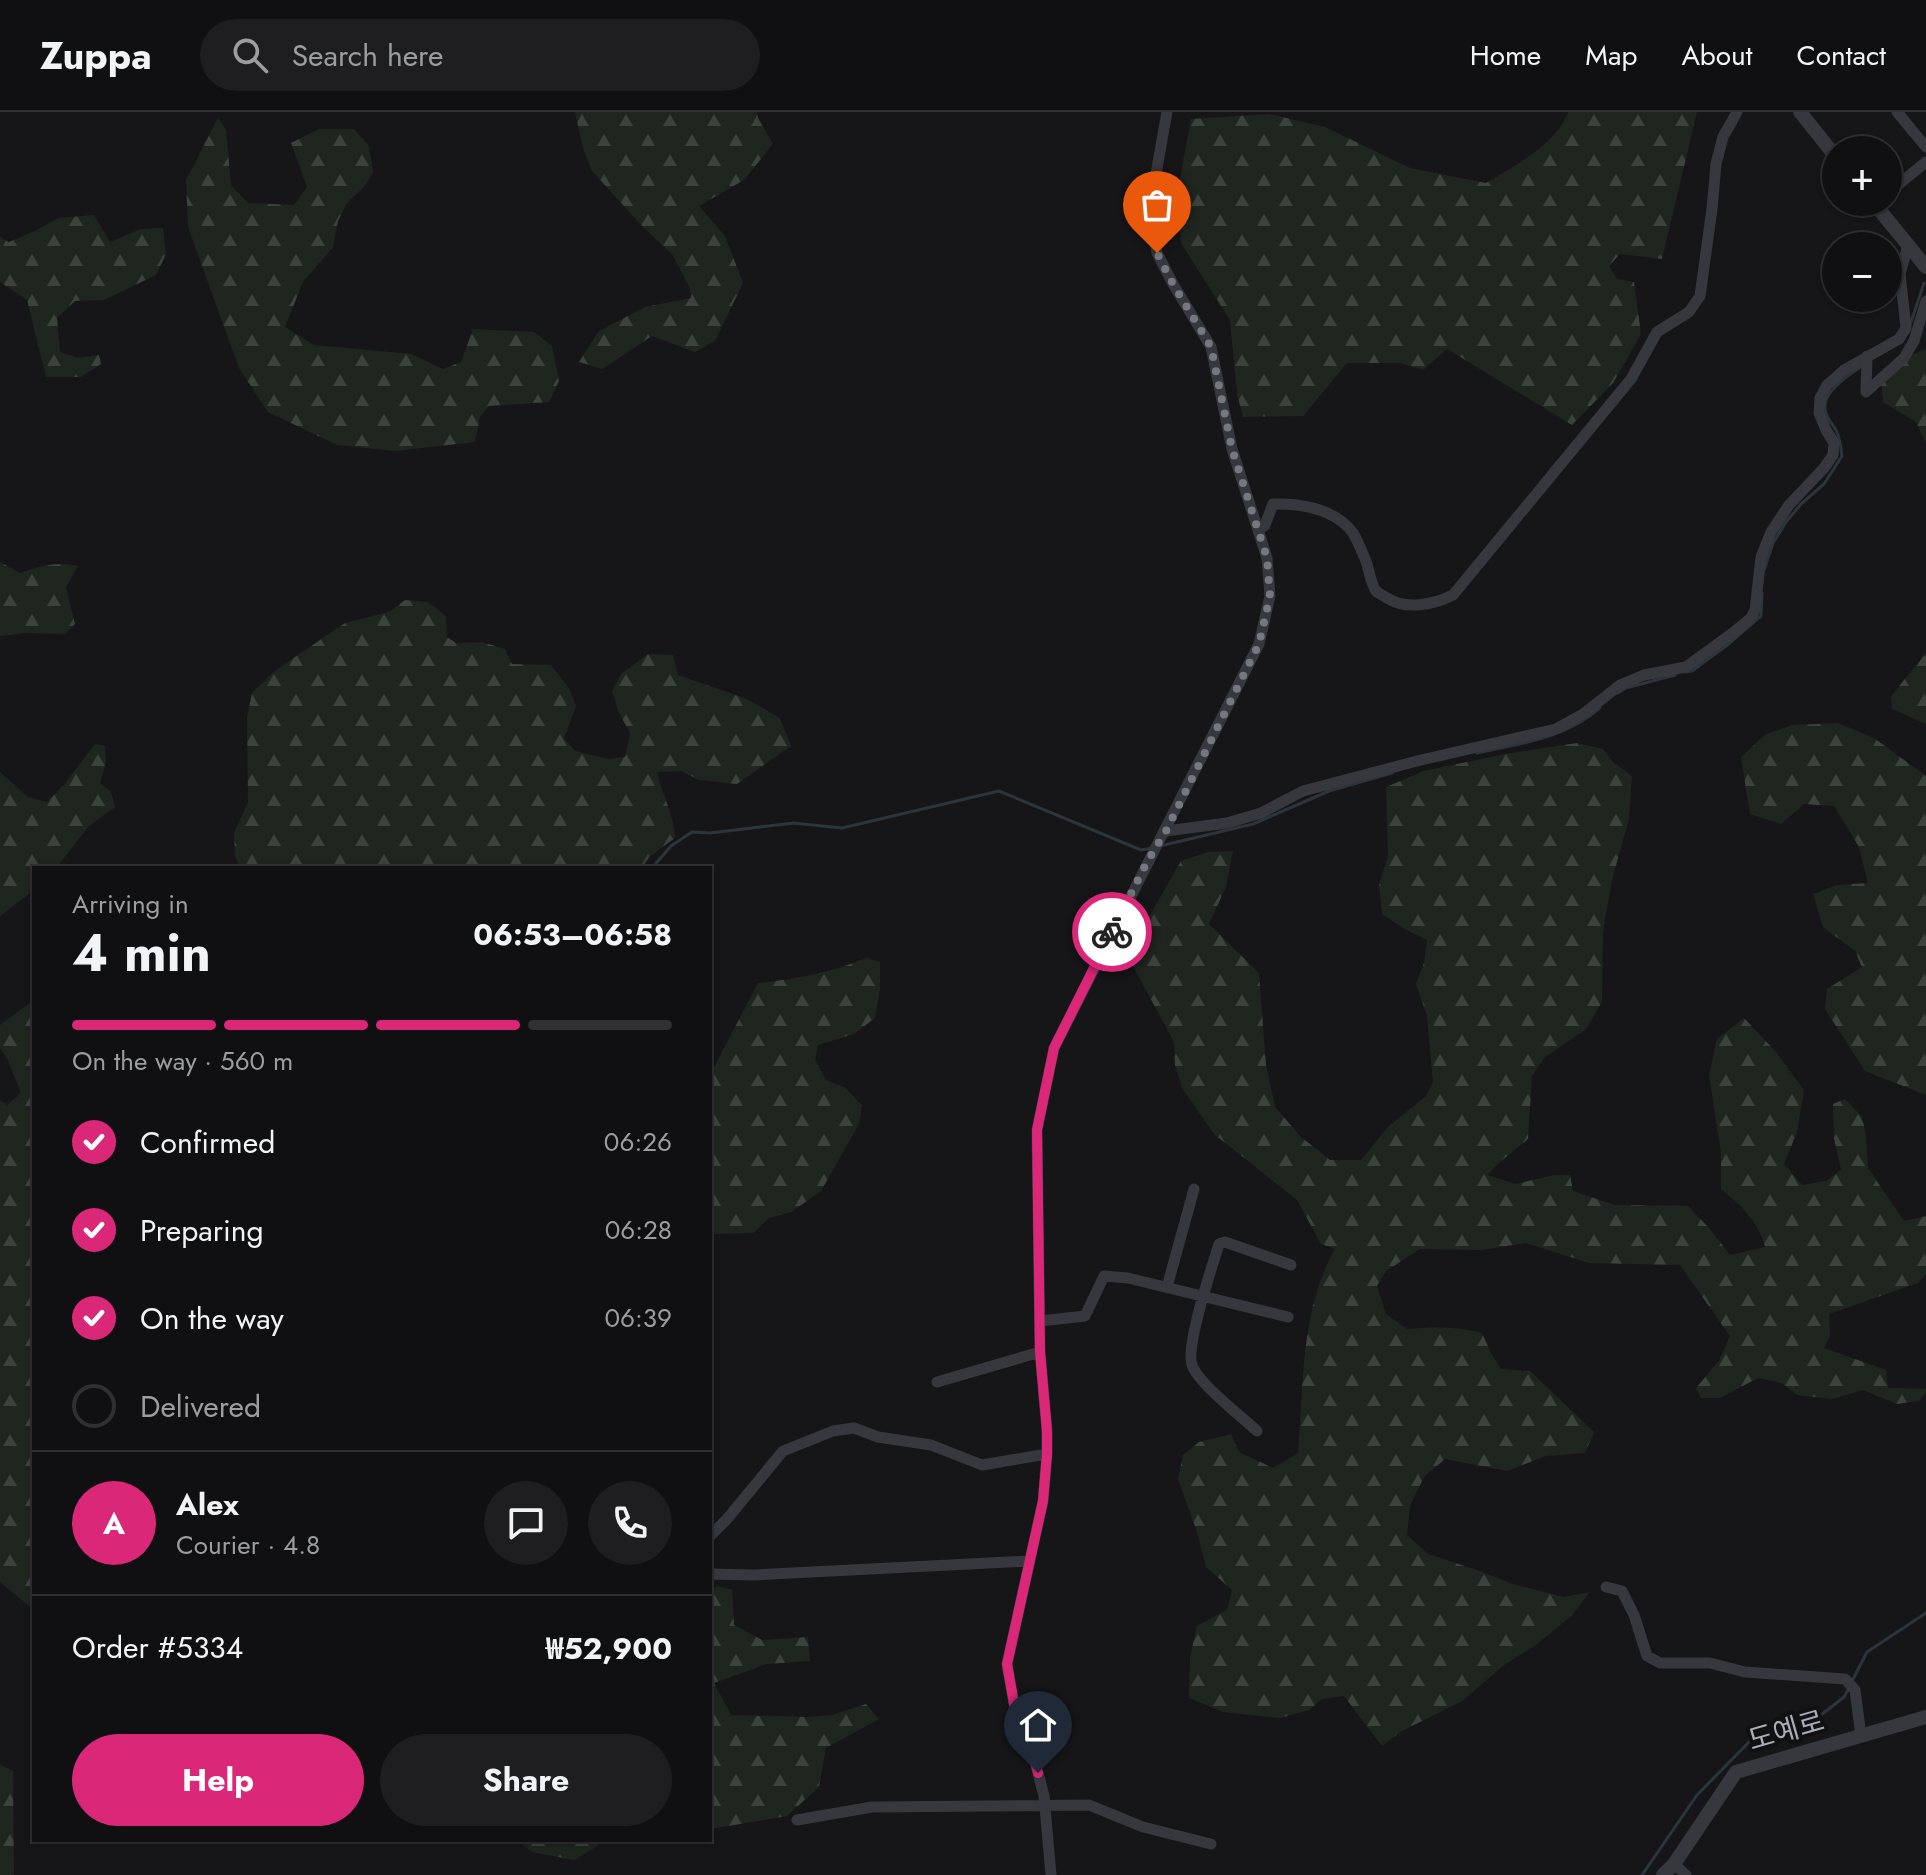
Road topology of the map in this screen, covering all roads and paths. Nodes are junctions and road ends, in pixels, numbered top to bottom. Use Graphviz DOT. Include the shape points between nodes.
graph roads {
  1 [pos="1167,112"];
  2 [pos="1737,112"];
  3 [pos="1800,112"];
  4 [pos="1897,112"];
  5 [pos="1822,140"];
  6 [pos="1926,147"];
  7 [pos="1926,162"];
  8 [pos="1902,182"];
  9 [pos="1885,216"];
  10 [pos="1908,245"];
  11 [pos="1926,267"];
  12 [pos="1926,301"];
  13 [pos="1867,356"];
  14 [pos="1258,531"];
  15 [pos="1164,834"];
  16 [pos="1194,1189"];
  17 [pos="1291,1265"];
  18 [pos="1167,1287"];
  19 [pos="1204,1297"];
  20 [pos="1288,1317"];
  21 [pos="1040,1321"];
  22 [pos="1040,1352"];
  23 [pos="937,1382"];
  24 [pos="1257,1431"];
  25 [pos="1047,1454"];
  26 [pos="712,1534"];
  27 [pos="1030,1561"];
  28 [pos="712,1574"];
  29 [pos="1606,1587"];
  30 [pos="1926,1717"];
  31 [pos="1861,1736"];
  32 [pos="1045,1804"];
  33 [pos="797,1820"];
  34 [pos="1211,1844"];
  35 [pos="1668,1870"];
  36 [pos="1051,1875"];
  37 [pos="1686,1875"];
  1 -- 14 [label="street" via="1152,196 1157,253 1211,347 1232,449"];
  2 -- 14 [label="street" via="1716,164 1700,296 1689,312 1657,332 1631,379 1453,595 1418,605 1394,602 1376,591 1352,532 1311,507 1273,504"];
  3 -- 5 [label="street"];
  4 -- 6 [label="street"];
  7 -- 8 [label="street"];
  9 -- 10 [label="street"];
  10 -- 11 [label="street"];
  10 -- 13 [label="street" via="1900,274 1906,328 1899,339"];
  12 -- 13 [label="street" via="1904,358 1866,392"];
  13 -- 15 [label="street" via="1827,385 1820,398 1819,413 1834,443 1833,455 1771,532 1761,557 1751,618 1686,667 1620,685 1556,729 1303,791 1227,823"];
  14 -- 15 [label="street" via="1270,596 1259,644"];
  15 -- 21 [label="street" via="1054,1048 1037,1130"];
  16 -- 18 [label="street"];
  17 -- 19 [label="street" via="1219,1244"];
  18 -- 19 [label="street"];
  18 -- 21 [label="street" via="1104,1276 1085,1316"];
  19 -- 20 [label="street"];
  19 -- 24 [label="street" via="1192,1364"];
  21 -- 22 [label="street"];
  22 -- 23 [label="street"];
  22 -- 25 [label="street"];
  25 -- 26 [label="street" via="982,1465 931,1445 854,1428 833,1431 783,1451"];
  25 -- 27 [label="street"];
  27 -- 28 [label="street"];
  27 -- 32 [label="street" via="1007,1664"];
  29 -- 31 [label="street" via="1622,1591 1647,1656 1660,1663 1710,1663 1745,1672 1845,1679 1855,1690"];
  30 -- 31 [label="street, 도예로"];
  31 -- 35 [label="street, 도예로" via="1736,1772"];
  32 -- 33 [label="street" via="872,1807"];
  32 -- 34 [label="street" via="1089,1805 1143,1827"];
  32 -- 36 [label="street"];
  35 -- 37 [label="street"];
}
